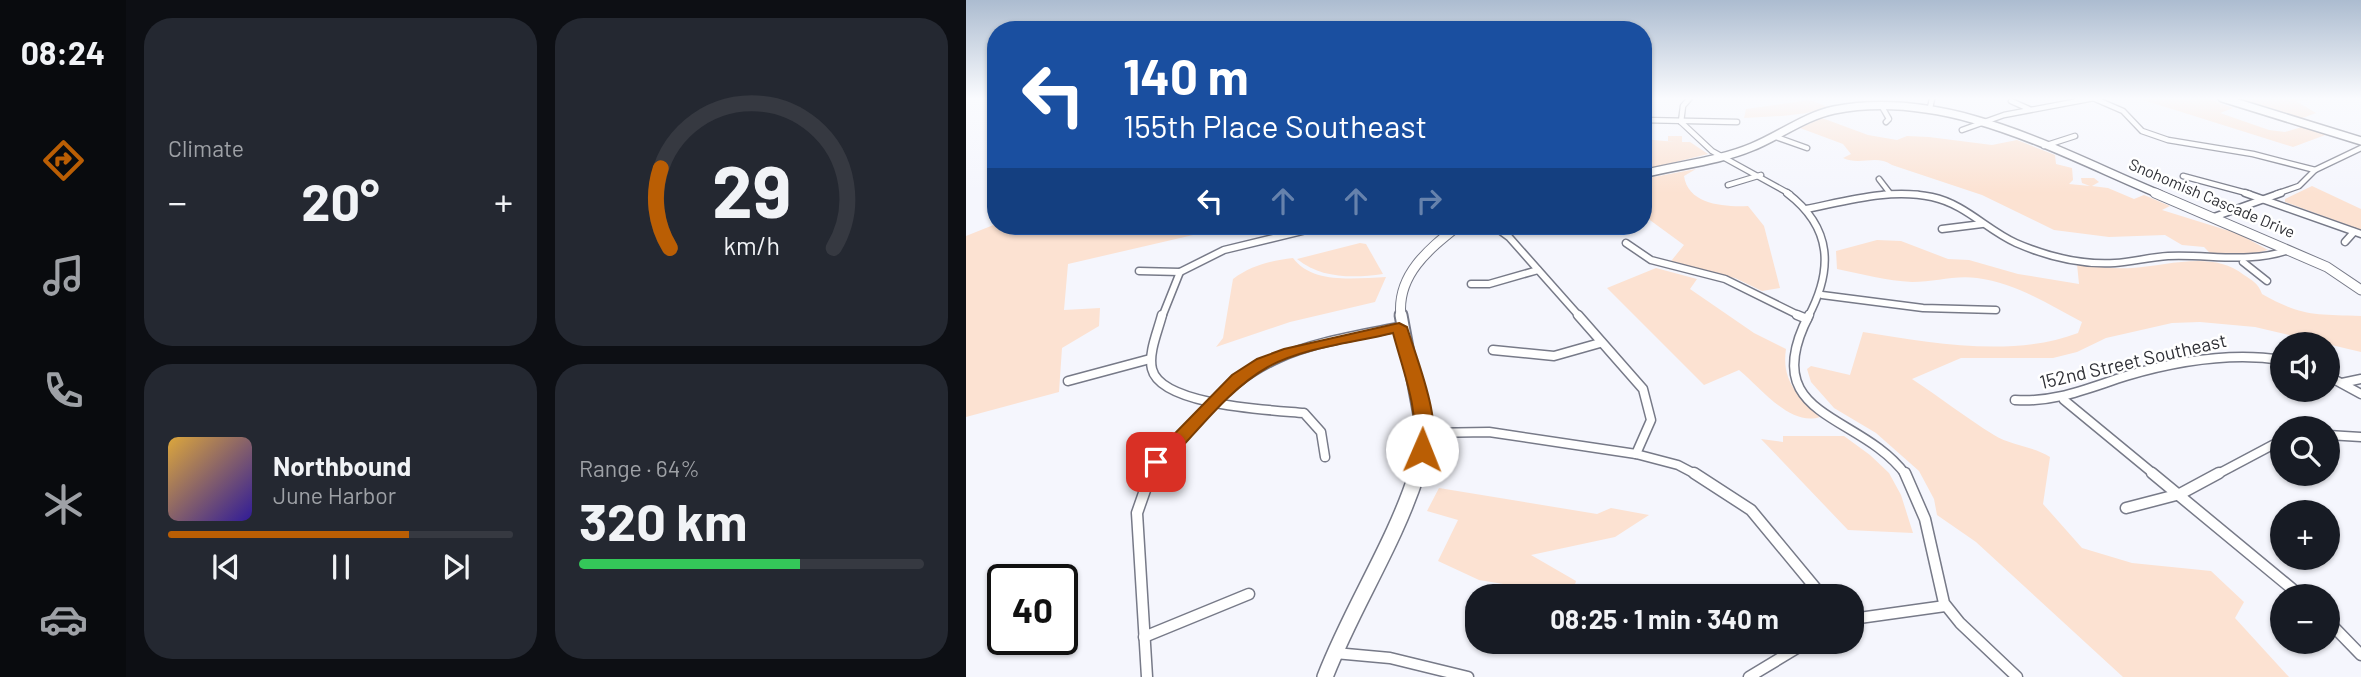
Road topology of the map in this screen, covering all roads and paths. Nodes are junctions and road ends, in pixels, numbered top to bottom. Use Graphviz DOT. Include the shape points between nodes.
graph roads {
  1 [pos="1688,130"];
  2 [pos="1791,130"];
  3 [pos="2003,130"];
  4 [pos="2141,130"];
  5 [pos="2324,130"];
  6 [pos="2075,136"];
  7 [pos="1776,137"];
  8 [pos="2361,141"];
  9 [pos="2043,146"];
  10 [pos="1807,148"];
  11 [pos="2361,148"];
  12 [pos="1726,156"];
  13 [pos="2315,170"];
  14 [pos="1652,172"];
  15 [pos="1761,174"];
  16 [pos="2183,176"];
  17 [pos="1879,178"];
  18 [pos="1728,185"];
  19 [pos="1889,192"];
  20 [pos="2264,199"];
  21 [pos="1806,209"];
  22 [pos="2214,217"];
  23 [pos="1982,224"];
  24 [pos="1942,229"];
  25 [pos="2357,233"];
  26 [pos="1286,235"];
  27 [pos="1446,235"];
  28 [pos="1503,235"];
  29 [pos="2345,242"];
  30 [pos="1626,243"];
  31 [pos="2289,250"];
  32 [pos="2243,262"];
  33 [pos="1538,270"];
  34 [pos="1139,271"];
  35 [pos="1180,272"];
  36 [pos="2267,281"];
  37 [pos="1471,284"];
  38 [pos="2361,290"];
  39 [pos="1822,295"];
  40 [pos="1996,310"];
  41 [pos="1807,318"];
  42 [pos="1399,327"];
  43 [pos="1600,343"];
  44 [pos="1493,350"];
  45 [pos="2270,357"];
  46 [pos="1150,359"];
  47 [pos="2361,379"];
  48 [pos="1068,381"];
  49 [pos="2342,383"];
  50 [pos="2361,394"];
  51 [pos="2015,400"];
  52 [pos="2064,400"];
  53 [pos="1215,401"];
  54 [pos="1425,433"];
  55 [pos="2340,436"];
  56 [pos="2361,437"];
  57 [pos="2270,446"];
  58 [pos="1636,454"];
  59 [pos="1325,457"];
  60 [pos="2180,494"];
  61 [pos="2126,508"];
  62 [pos="1812,584"];
  63 [pos="2287,584"];
  64 [pos="1249,594"];
  65 [pos="1945,606"];
  66 [pos="1864,618"];
  67 [pos="2340,633"];
  68 [pos="1144,637"];
  69 [pos="1333,653"];
  70 [pos="1788,654"];
  71 [pos="2361,655"];
  72 [pos="1147,677"];
  73 [pos="1325,677"];
  74 [pos="1468,677"];
  75 [pos="1749,677"];
  76 [pos="2017,677"];
  1 -- 12 [label="street"];
  2 -- 7 [label="street, Snohomish Cascade Drive"];
  3 -- 9 [label="street, Snohomish Cascade Drive"];
  4 -- 13 [label="street" via="2168,141 2253,154"];
  5 -- 8 [label="street"];
  6 -- 9 [label="street"];
  7 -- 10 [label="street"];
  7 -- 12 [label="street, Snohomish Cascade Drive"];
  9 -- 22 [label="street, Snohomish Cascade Drive"];
  11 -- 13 [label="street"];
  12 -- 14 [label="street, Snohomish Cascade Drive"];
  12 -- 15 [label="street"];
  13 -- 20 [label="street" via="2300,186"];
  15 -- 18 [label="street"];
  15 -- 21 [label="street"];
  16 -- 20 [label="street"];
  17 -- 19 [label="street"];
  19 -- 21 [label="street"];
  19 -- 23 [label="street" via="1948,201"];
  20 -- 22 [label="street"];
  20 -- 25 [label="street"];
  21 -- 39 [label="street" via="1822,237 1829,263"];
  22 -- 31 [label="street, Snohomish Cascade Drive"];
  23 -- 24 [label="street"];
  23 -- 32 [label="street" via="2043,253 2087,261 2115,263 2167,256"];
  25 -- 29 [label="street"];
  26 -- 35 [label="street" via="1224,250"];
  27 -- 42 [label="street" via="1424,251 1409,272 1400,298"];
  28 -- 33 [label="street"];
  30 -- 41 [label="street" via="1653,262 1723,278 1782,312"];
  31 -- 32 [label="street"];
  31 -- 38 [label="street, Snohomish Cascade Drive" via="2327,267"];
  32 -- 36 [label="street"];
  33 -- 37 [label="street" via="1489,284"];
  33 -- 43 [label="street"];
  34 -- 35 [label="street"];
  35 -- 46 [label="street" via="1171,286"];
  39 -- 40 [label="street" via="1923,308"];
  39 -- 41 [label="street"];
  41 -- 65 [label="street" via="1792,358 1795,379 1805,397 1901,467 1919,499"];
  42 -- 53 [label="street" via="1289,352 1238,379"];
  42 -- 54 [label="street"];
  43 -- 44 [label="street" via="1554,356"];
  43 -- 58 [label="street" via="1643,389 1648,403 1651,420"];
  45 -- 52 [label="street, 152nd Street Southeast" via="2225,356 2122,379"];
  46 -- 48 [label="street"];
  46 -- 53 [label="street" via="1154,376 1166,388"];
  47 -- 49 [label="street"];
  49 -- 50 [label="street"];
  51 -- 52 [label="street, 152nd Street Southeast"];
  52 -- 60 [label="street"];
  53 -- 59 [label="street" via="1304,413 1323,431"];
  53 -- 68 [label="street" via="1156,462 1142,488 1137,513"];
  54 -- 58 [label="street" via="1489,432"];
  54 -- 69 [label="street" via="1413,488"];
  55 -- 56 [label="street"];
  57 -- 60 [label="street"];
  58 -- 62 [label="street" via="1678,465 1751,510"];
  60 -- 61 [label="street"];
  60 -- 63 [label="street"];
  64 -- 68 [label="street"];
  65 -- 66 [label="street"];
  65 -- 76 [label="street"];
  67 -- 71 [label="street"];
  68 -- 72 [label="street"];
  69 -- 73 [label="street"];
  69 -- 74 [label="street" via="1390,658"];
  70 -- 75 [label="street"];
}
